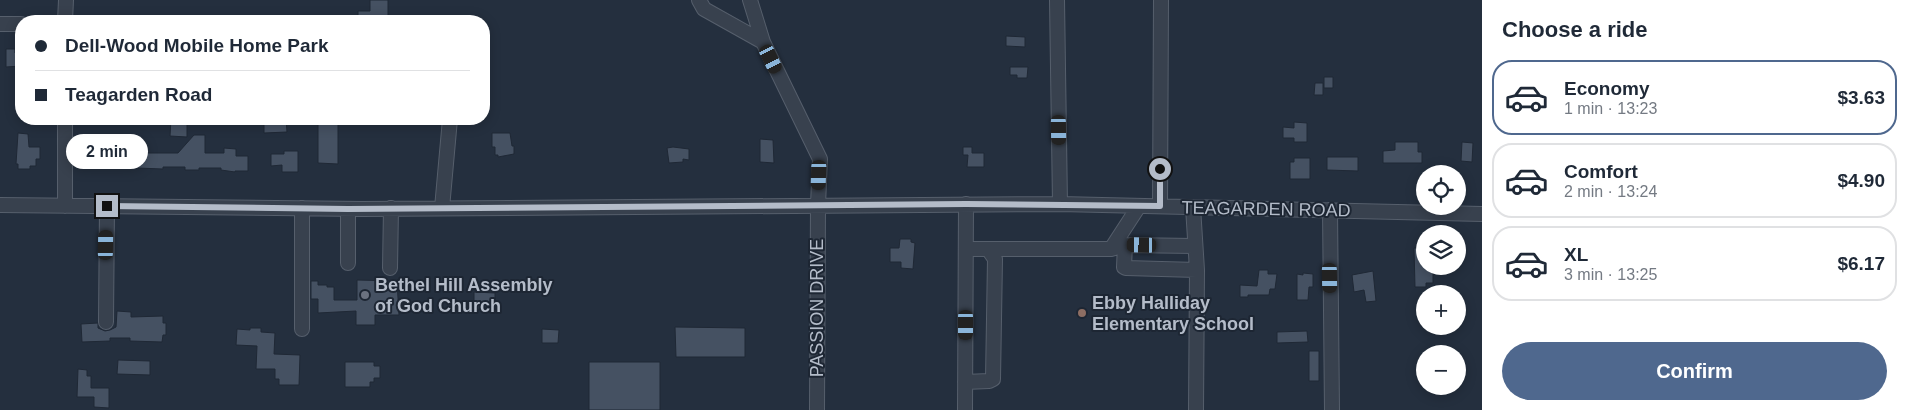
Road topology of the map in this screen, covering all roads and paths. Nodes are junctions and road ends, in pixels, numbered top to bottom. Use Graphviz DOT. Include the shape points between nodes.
graph roads {
  1 [pos="66,0"];
  2 [pos="698,0"];
  3 [pos="750,0"];
  4 [pos="1058,0"];
  5 [pos="1161,0"];
  6 [pos="65,15"];
  7 [pos="0,24"];
  8 [pos="15,24"];
  9 [pos="763,42"];
  10 [pos="65,125"];
  11 [pos="449,125"];
  12 [pos="966,204"];
  13 [pos="1060,204"];
  14 [pos="0,205"];
  15 [pos="818,205"];
  16 [pos="65,206"];
  17 [pos="107,206"];
  18 [pos="1139,206"];
  19 [pos="1160,206"];
  20 [pos="1193,207"];
  21 [pos="302,208"];
  22 [pos="391,208"];
  23 [pos="442,208"];
  24 [pos="348,209"];
  25 [pos="1330,210"];
  26 [pos="1482,214"];
  27 [pos="1124,245"];
  28 [pos="1194,246"];
  29 [pos="966,249"];
  30 [pos="988,249"];
  31 [pos="1110,249"];
  32 [pos="348,263"];
  33 [pos="390,268"];
  34 [pos="1197,270"];
  35 [pos="106,322"];
  36 [pos="302,329"];
  37 [pos="965,382"];
  38 [pos="817,410"];
  39 [pos="965,410"];
  40 [pos="1196,410"];
  41 [pos="1332,410"];
  1 -- 6 [label="street"];
  2 -- 9 [label="street" via="704,9"];
  3 -- 9 [label="street, PASSION DRIVE"];
  4 -- 13 [label="street"];
  5 -- 19 [label="street"];
  7 -- 8 [label="street"];
  9 -- 15 [label="street, PASSION DRIVE" via="820,159"];
  10 -- 16 [label="street"];
  11 -- 23 [label="street"];
  12 -- 13 [label="street, TEAGARDEN ROAD"];
  12 -- 15 [label="street, TEAGARDEN ROAD"];
  12 -- 29 [label="street"];
  13 -- 18 [label="street, TEAGARDEN ROAD"];
  14 -- 16 [label="street, TEAGARDEN ROAD"];
  15 -- 23 [label="street, TEAGARDEN ROAD"];
  15 -- 38 [label="street, PASSION DRIVE"];
  16 -- 17 [label="street, TEAGARDEN ROAD"];
  17 -- 21 [label="street, TEAGARDEN ROAD"];
  17 -- 35 [label="street"];
  18 -- 19 [label="street, TEAGARDEN ROAD"];
  18 -- 31 [label="street"];
  19 -- 20 [label="street, TEAGARDEN ROAD"];
  20 -- 25 [label="street, TEAGARDEN ROAD"];
  20 -- 28 [label="street"];
  21 -- 24 [label="street, TEAGARDEN ROAD"];
  21 -- 36 [label="street"];
  22 -- 23 [label="street, TEAGARDEN ROAD"];
  22 -- 24 [label="street, TEAGARDEN ROAD"];
  22 -- 33 [label="street"];
  24 -- 32 [label="street"];
  25 -- 26 [label="street, TEAGARDEN ROAD"];
  25 -- 41 [label="street"];
  27 -- 28 [label="street"];
  27 -- 31 [label="street"];
  27 -- 34 [label="street" via="1126,268"];
  28 -- 34 [label="street"];
  29 -- 30 [label="street"];
  29 -- 37 [label="street"];
  30 -- 31 [label="street"];
  30 -- 37 [label="street" via="995,259 993,379"];
  34 -- 40 [label="street"];
  37 -- 39 [label="street"];
}
